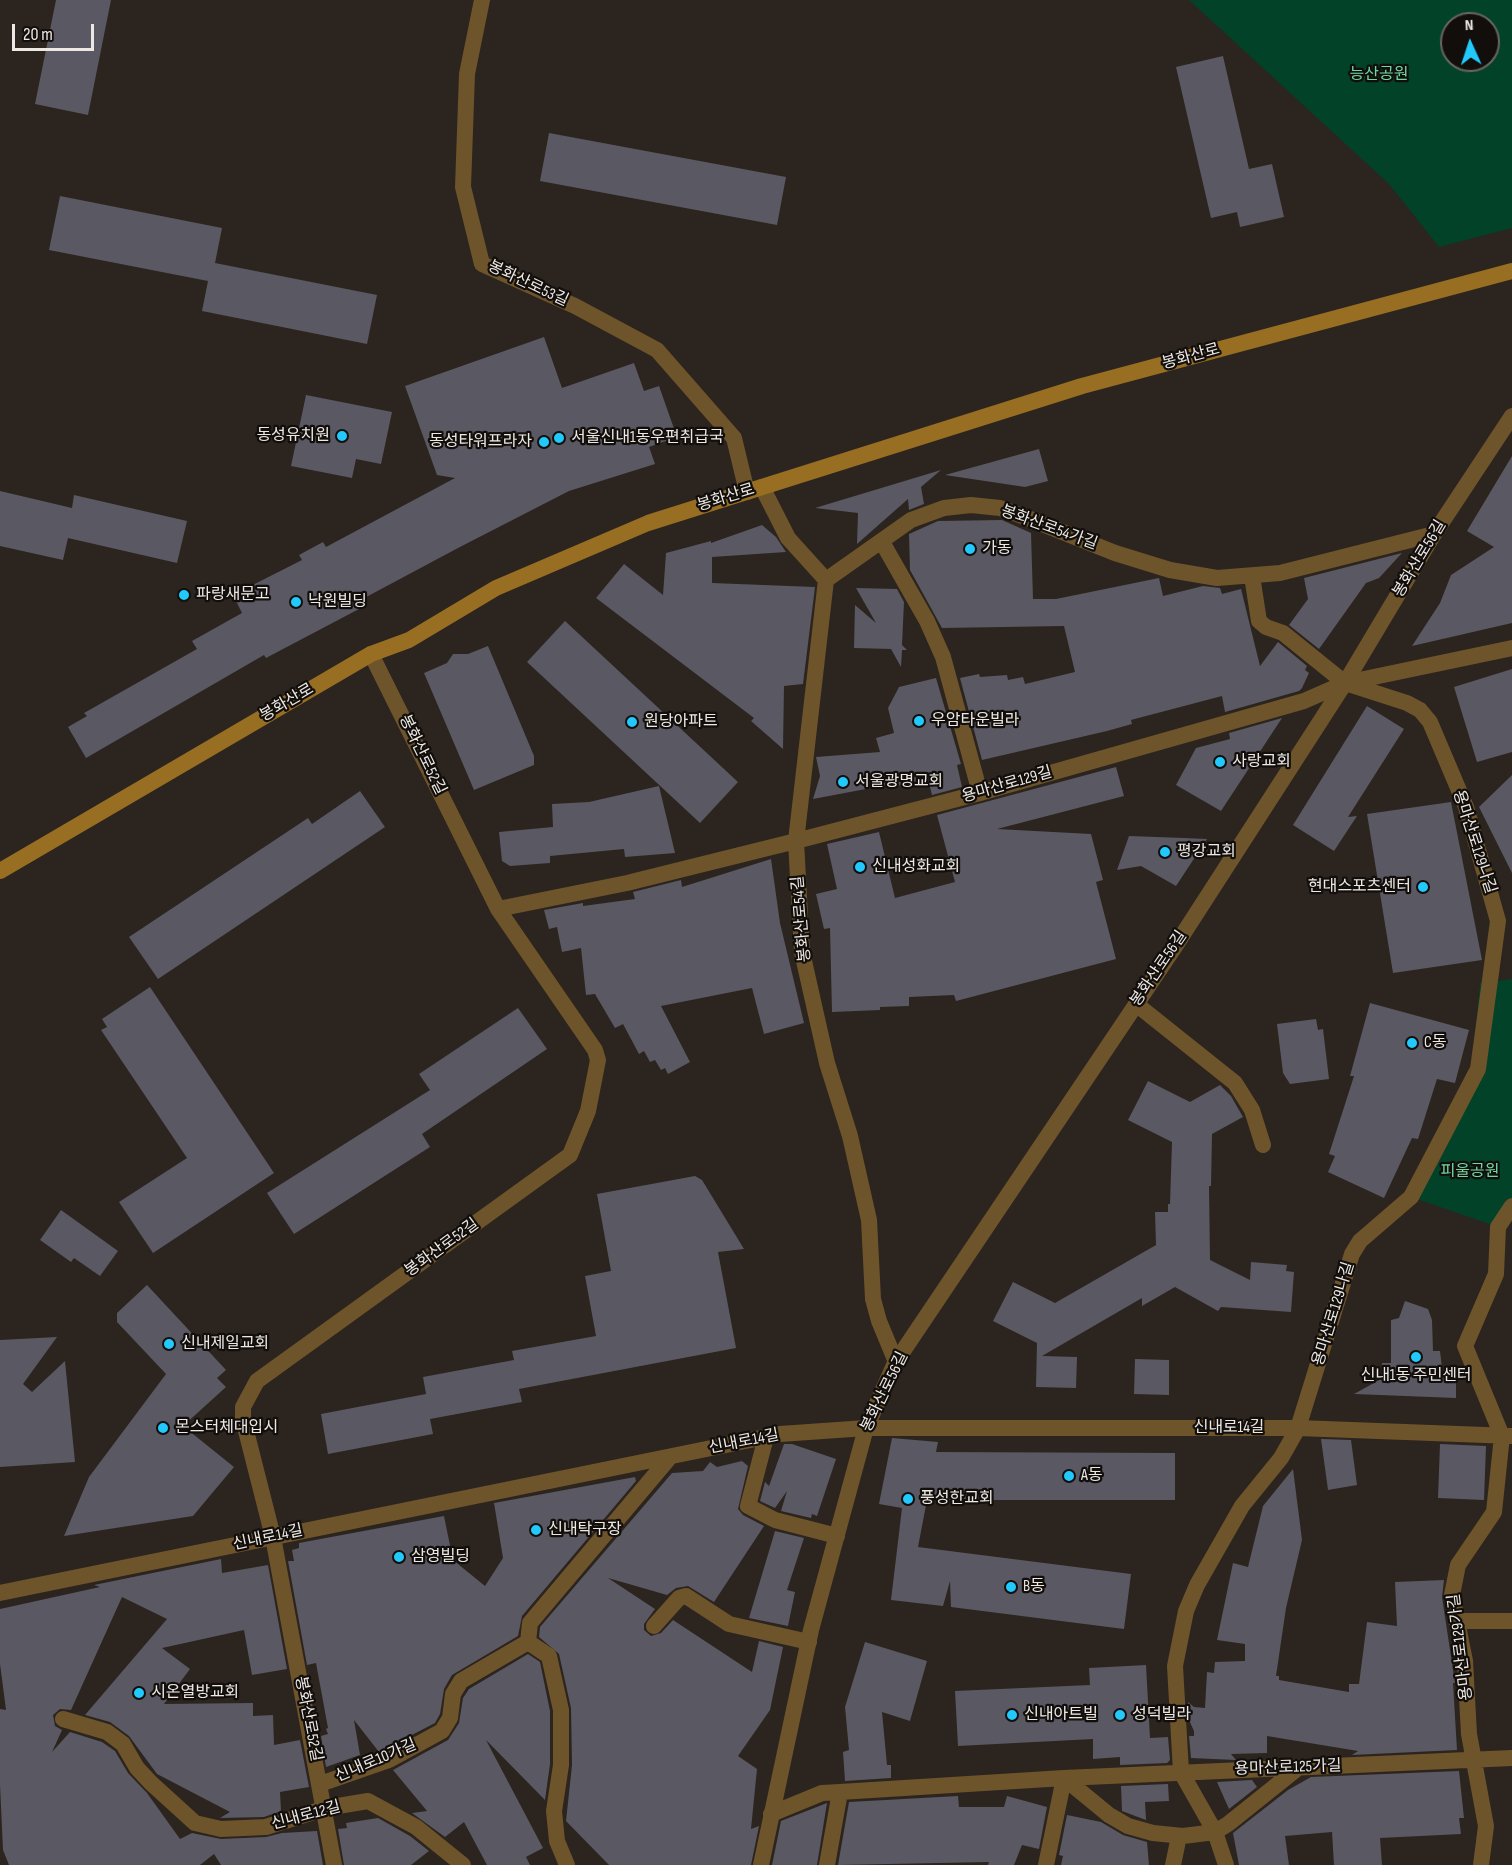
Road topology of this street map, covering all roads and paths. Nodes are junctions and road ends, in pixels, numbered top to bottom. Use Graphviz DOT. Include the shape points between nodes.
graph roads {
  1 [pos="482,0"];
  2 [pos="1512,271"];
  3 [pos="1512,416"];
  4 [pos="754,489"];
  5 [pos="1434,534"];
  6 [pos="882,542"];
  7 [pos="1252,576"];
  8 [pos="826,580"];
  9 [pos="1512,648"];
  10 [pos="371,654"];
  11 [pos="1346,683"];
  12 [pos="980,793"];
  13 [pos="796,841"];
  14 [pos="0,871"];
  15 [pos="498,909"];
  16 [pos="1136,1004"];
  17 [pos="1263,1145"];
  18 [pos="1512,1206"];
  19 [pos="896,1362"];
  20 [pos="866,1428"];
  21 [pos="1298,1428"];
  22 [pos="1507,1436"];
  23 [pos="766,1437"];
  24 [pos="670,1457"];
  25 [pos="837,1536"];
  26 [pos="273,1537"];
  27 [pos="0,1593"];
  28 [pos="1456,1621"];
  29 [pos="1512,1621"];
  30 [pos="654,1626"];
  31 [pos="528,1642"];
  32 [pos="809,1642"];
  33 [pos="63,1719"];
  34 [pos="1512,1758"];
  35 [pos="1474,1761"];
  36 [pos="1298,1768"];
  37 [pos="1181,1772"];
  38 [pos="1064,1778"];
  39 [pos="320,1785"];
  40 [pos="840,1792"];
  41 [pos="326,1809"];
  42 [pos="771,1814"];
  43 [pos="1215,1832"];
  44 [pos="1179,1836"];
  45 [pos="334,1865"];
  46 [pos="463,1865"];
  47 [pos="567,1865"];
  48 [pos="761,1865"];
  49 [pos="827,1865"];
  50 [pos="1046,1865"];
  51 [pos="1173,1865"];
  52 [pos="1226,1865"];
  53 [pos="1481,1865"];
  1 -- 4 [label="street, 봉화산로53길" via="467,74 463,187 482,264 575,306 657,350 734,438"];
  2 -- 4 [label="main road, 봉화산로" via="1082,386"];
  3 -- 5 [label="street, 봉화산로56길"];
  4 -- 8 [label="street" via="788,538"];
  4 -- 10 [label="main road, 봉화산로" via="620,534 496,588 410,640"];
  5 -- 7 [label="street, 봉화산로54가길" via="1280,573"];
  5 -- 11 [label="street, 봉화산로56길"];
  6 -- 7 [label="street, 봉화산로54가길" via="911,520 944,508 971,505 1000,508 1170,570 1217,578"];
  6 -- 8 [label="street, 봉화산로54가길"];
  6 -- 12 [label="street" via="943,657"];
  7 -- 11 [label="street" via="1259,621 1283,633"];
  8 -- 13 [label="street, 봉화산로54길"];
  9 -- 11 [label="street, 용마산로129길"];
  10 -- 14 [label="main road, 봉화산로"];
  10 -- 15 [label="street, 봉화산로52길"];
  11 -- 12 [label="street, 용마산로129길" via="1304,701"];
  11 -- 16 [label="street, 봉화산로56길"];
  11 -- 21 [label="street, 용마산로129나길" via="1407,703 1430,722 1466,807 1498,921 1478,1069 1411,1197 1360,1242 1352,1254"];
  12 -- 13 [label="street, 용마산로129길"];
  13 -- 15 [label="street, 용마산로129길" via="627,883"];
  13 -- 19 [label="street, 봉화산로54길" via="802,952 869,1220 873,1299"];
  15 -- 26 [label="street, 봉화산로52길" via="595,1050 598,1060 588,1112 570,1155 257,1381 246,1400 243,1419"];
  16 -- 17 [label="street" via="1235,1083 1252,1110"];
  16 -- 19 [label="street, 봉화산로56길"];
  18 -- 22 [label="street, 용마산로129가길" via="1498,1227 1496,1274 1465,1346"];
  19 -- 20 [label="street, 봉화산로56길"];
  20 -- 21 [label="street, 신내로14길"];
  20 -- 23 [label="street, 신내로14길"];
  20 -- 25 [label="street, 봉화산로56길"];
  21 -- 22 [label="street, 신내로14길"];
  21 -- 37 [label="street, 용마산로129나길" via="1281,1458 1242,1506 1186,1611 1175,1666"];
  22 -- 28 [label="street, 용마산로129가길" via="1494,1512 1458,1565 1452,1595"];
  23 -- 24 [label="street, 신내로14길"];
  23 -- 25 [label="street" via="748,1506 775,1520"];
  24 -- 26 [label="street, 신내로14길"];
  24 -- 31 [label="street" via="540,1609 530,1623"];
  25 -- 32 [label="street, 봉화산로56길"];
  26 -- 27 [label="street, 신내로14길"];
  26 -- 39 [label="street, 봉화산로52길"];
  28 -- 29 [label="street"];
  28 -- 35 [label="street, 용마산로129가길" via="1465,1661"];
  30 -- 32 [label="street" via="679,1598 686,1596 729,1624"];
  31 -- 39 [label="street, 신내로10가길" via="462,1681 453,1694 450,1718 441,1731 389,1760"];
  31 -- 47 [label="street" via="549,1656 560,1703 561,1765 554,1811 557,1841"];
  32 -- 42 [label="street, 봉화산로56길"];
  33 -- 41 [label="street, 신내로12길" via="107,1731 123,1744 151,1783 195,1823 206,1827 266,1827"];
  34 -- 35 [label="street, 용마산로125가길"];
  35 -- 36 [label="street, 용마산로125가길"];
  35 -- 53 [label="street, 용마산로129가길" via="1485,1826"];
  36 -- 37 [label="street, 용마산로125가길"];
  36 -- 43 [label="street"];
  37 -- 38 [label="street, 용마산로125가길"];
  37 -- 43 [label="street, 용마산로129나길"];
  38 -- 40 [label="street, 용마산로125가길"];
  38 -- 44 [label="street" via="1128,1826"];
  38 -- 50 [label="street"];
  39 -- 41 [label="street, 봉화산로52길"];
  40 -- 42 [label="street, 용마산로125가길" via="822,1794"];
  40 -- 49 [label="street"];
  41 -- 45 [label="street, 봉화산로52길"];
  41 -- 46 [label="street, 신내로12길" via="368,1801 416,1827"];
  42 -- 48 [label="street, 봉화산로56길"];
  43 -- 44 [label="street"];
  43 -- 52 [label="street, 용마산로129나길"];
  44 -- 51 [label="street"];
}
